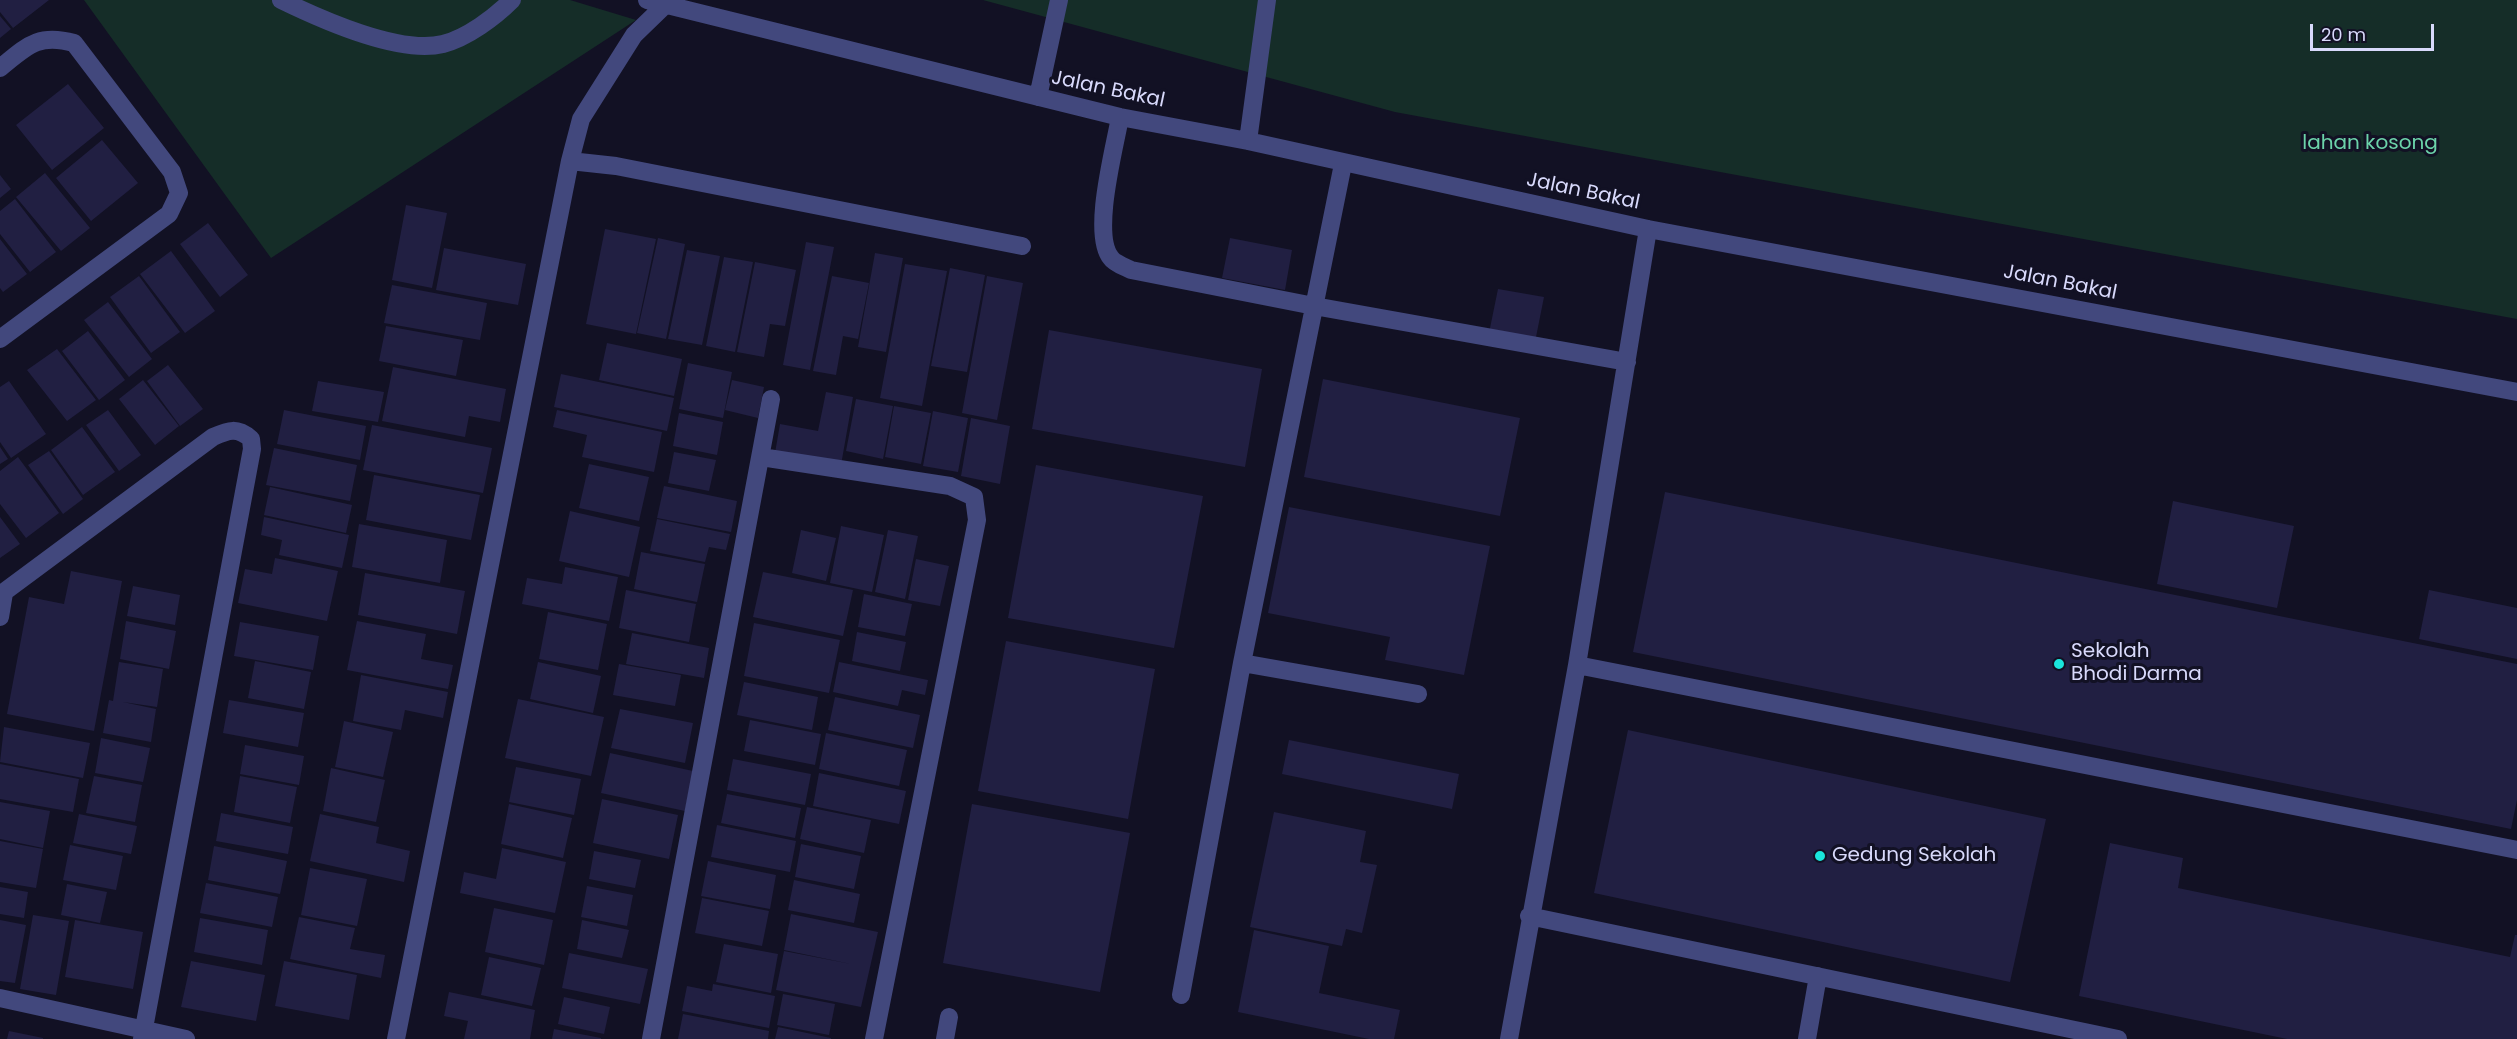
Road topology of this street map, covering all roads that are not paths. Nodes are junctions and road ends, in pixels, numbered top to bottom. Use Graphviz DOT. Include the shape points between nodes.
graph roads {
  1 [pos="281,0"];
  2 [pos="512,0"];
  3 [pos="647,0"];
  4 [pos="1059,0"];
  5 [pos="1267,0"];
  6 [pos="665,4"];
  7 [pos="0,68"];
  8 [pos="1038,97"];
  9 [pos="1120,117"];
  10 [pos="1248,141"];
  11 [pos="570,160"];
  12 [pos="1343,164"];
  13 [pos="1648,229"];
  14 [pos="1022,246"];
  15 [pos="1314,306"];
  16 [pos="0,339"];
  17 [pos="1627,362"];
  18 [pos="2517,392"];
  19 [pos="771,399"];
  20 [pos="761,457"];
  21 [pos="2,594"];
  22 [pos="0,617"];
  23 [pos="1242,663"];
  24 [pos="1577,665"];
  25 [pos="1418,694"];
  26 [pos="2517,850"];
  27 [pos="1530,916"];
  28 [pos="1818,976"];
  29 [pos="1181,995"];
  30 [pos="0,998"];
  31 [pos="949,1017"];
  32 [pos="143,1035"];
  33 [pos="186,1039"];
  34 [pos="396,1039"];
  35 [pos="651,1039"];
  36 [pos="874,1039"];
  37 [pos="945,1039"];
  38 [pos="1509,1039"];
  39 [pos="1807,1039"];
  40 [pos="2118,1039"];
  1 -- 2 [label="street" via="323,21 397,44 443,44 489,21"];
  3 -- 6 [label="street, Jalan Bakal"];
  4 -- 8 [label="street"];
  5 -- 10 [label="street"];
  6 -- 8 [label="street, Jalan Bakal"];
  6 -- 11 [label="street" via="634,35 581,119"];
  7 -- 16 [label="street" via="42,39 74,43 172,172 179,193 170,214"];
  8 -- 9 [label="street, Jalan Bakal"];
  9 -- 10 [label="street, Jalan Bakal"];
  9 -- 15 [label="street" via="1103,219 1103,241 1111,259 1131,270"];
  10 -- 12 [label="street, Jalan Bakal"];
  11 -- 14 [label="street"];
  11 -- 34 [label="street"];
  12 -- 13 [label="street, Jalan Bakal"];
  12 -- 15 [label="street"];
  13 -- 17 [label="street"];
  13 -- 18 [label="street, Jalan Bakal"];
  15 -- 17 [label="street"];
  15 -- 23 [label="street"];
  17 -- 24 [label="street"];
  19 -- 20 [label="street"];
  20 -- 35 [label="street"];
  20 -- 36 [label="street" via="950,486 974,497 977,520"];
  21 -- 22 [label="street"];
  21 -- 32 [label="street" via="213,437 230,429 251,439"];
  23 -- 25 [label="street"];
  23 -- 29 [label="street"];
  24 -- 26 [label="street"];
  24 -- 27 [label="street"];
  27 -- 28 [label="street"];
  27 -- 38 [label="street"];
  28 -- 39 [label="street"];
  28 -- 40 [label="street"];
  30 -- 32 [label="street"];
  31 -- 37 [label="street"];
  32 -- 33 [label="street"];
}
